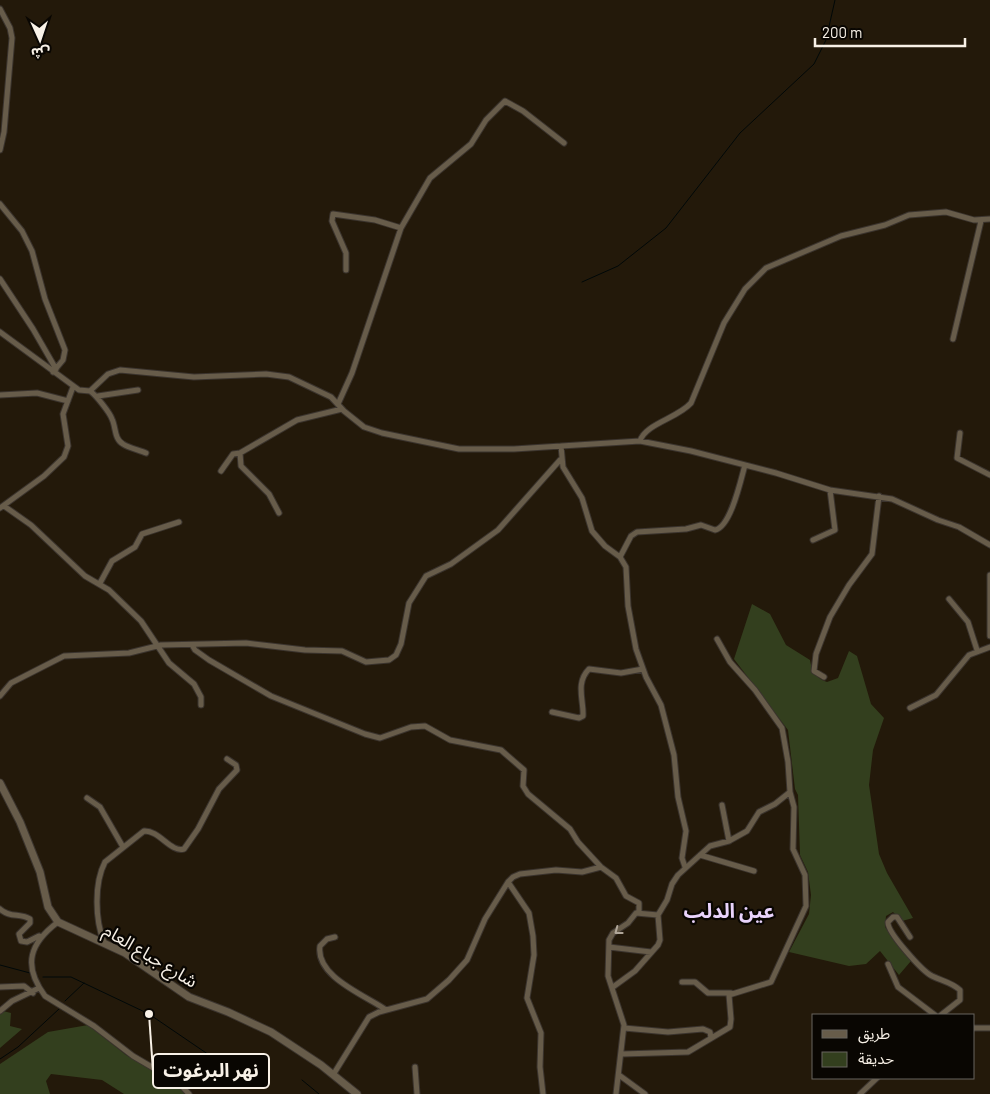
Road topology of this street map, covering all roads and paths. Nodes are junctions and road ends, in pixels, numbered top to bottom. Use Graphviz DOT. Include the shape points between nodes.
graph roads {
  1 [pos="0,9"];
  2 [pos="564,143"];
  3 [pos="0,150"];
  4 [pos="0,204"];
  5 [pos="990,219"];
  6 [pos="982,221"];
  7 [pos="401,228"];
  8 [pos="346,270"];
  9 [pos="0,279"];
  10 [pos="0,332"];
  11 [pos="953,339"];
  12 [pos="55,371"];
  13 [pos="73,387"];
  14 [pos="138,390"];
  15 [pos="90,391"];
  16 [pos="0,395"];
  17 [pos="98,396"];
  18 [pos="68,401"];
  19 [pos="340,407"];
  20 [pos="960,433"];
  21 [pos="640,441"];
  22 [pos="561,446"];
  23 [pos="146,453"];
  24 [pos="240,453"];
  25 [pos="560,460"];
  26 [pos="745,465"];
  27 [pos="222,471"];
  28 [pos="990,475"];
  29 [pos="830,490"];
  30 [pos="879,496"];
  31 [pos="2,507"];
  32 [pos="279,513"];
  33 [pos="179,522"];
  34 [pos="813,540"];
  35 [pos="990,545"];
  36 [pos="620,557"];
  37 [pos="990,575"];
  38 [pos="100,583"];
  39 [pos="949,599"];
  40 [pos="990,636"];
  41 [pos="717,639"];
  42 [pos="192,644"];
  43 [pos="157,645"];
  44 [pos="990,647"];
  45 [pos="977,650"];
  46 [pos="643,669"];
  47 [pos="824,678"];
  48 [pos="0,696"];
  49 [pos="201,705"];
  50 [pos="910,708"];
  51 [pos="552,712"];
  52 [pos="227,758"];
  53 [pos="0,783"];
  54 [pos="790,792"];
  55 [pos="86,798"];
  56 [pos="722,805"];
  57 [pos="729,841"];
  58 [pos="123,847"];
  59 [pos="700,855"];
  60 [pos="601,867"];
  61 [pos="685,867"];
  62 [pos="754,871"];
  63 [pos="508,882"];
  64 [pos="0,909"];
  65 [pos="639,912"];
  66 [pos="658,915"];
  67 [pos="58,922"];
  68 [pos="44,933"];
  69 [pos="335,936"];
  70 [pos="910,937"];
  71 [pos="104,942"];
  72 [pos="609,948"];
  73 [pos="651,952"];
  74 [pos="888,964"];
  75 [pos="682,982"];
  76 [pos="0,987"];
  77 [pos="613,987"];
  78 [pos="39,988"];
  79 [pos="33,993"];
  80 [pos="731,993"];
  81 [pos="386,1010"];
  82 [pos="0,1011"];
  83 [pos="934,1014"];
  84 [pos="942,1014"];
  85 [pos="624,1028"];
  86 [pos="975,1028"];
  87 [pos="990,1028"];
  88 [pos="711,1038"];
  89 [pos="622,1054"];
  90 [pos="414,1067"];
  91 [pos="333,1075"];
  92 [pos="619,1075"];
  93 [pos="876,1079"];
  94 [pos="190,1094"];
  95 [pos="357,1094"];
  96 [pos="417,1094"];
  97 [pos="543,1094"];
  98 [pos="616,1094"];
  99 [pos="645,1094"];
  100 [pos="860,1094"];
  1 -- 3 [label="street" via="12,38"];
  2 -- 7 [label="street" via="517,106 502,102 471,144 430,178"];
  4 -- 12 [label="street" via="25,236 38,267 45,299 65,350"];
  5 -- 6 [label="street"];
  6 -- 11 [label="street"];
  6 -- 21 [label="street" via="946,212 909,215 885,226 841,236 766,268 745,289 724,324 691,403 684,411 646,431"];
  7 -- 8 [label="street" via="375,220 333,214 332,221 346,253"];
  7 -- 19 [label="street"];
  9 -- 12 [label="street" via="34,329"];
  10 -- 12 [label="street"];
  12 -- 13 [label="street"];
  13 -- 15 [label="street"];
  13 -- 18 [label="street"];
  14 -- 17 [label="street"];
  15 -- 17 [label="street"];
  15 -- 19 [label="street" via="108,374 120,370 194,377 280,375 323,392"];
  16 -- 18 [label="street" via="37,393"];
  17 -- 23 [label="street" via="122,443"];
  18 -- 31 [label="street" via="63,414 68,446 64,457"];
  19 -- 22 [label="street" via="371,430 450,448"];
  19 -- 24 [label="street" via="297,420"];
  20 -- 28 [label="street" via="958,460"];
  21 -- 22 [label="street"];
  21 -- 26 [label="street"];
  22 -- 25 [label="street"];
  24 -- 27 [label="street" via="233,454"];
  24 -- 32 [label="street" via="241,466 268,494"];
  25 -- 36 [label="street" via="582,498 592,531"];
  25 -- 42 [label="street" via="498,530 460,558 424,578 409,603 401,644 393,658 366,662 342,651 246,643"];
  26 -- 29 [label="street"];
  26 -- 36 [label="street" via="732,509 719,530 702,526 637,532 631,536"];
  29 -- 30 [label="street"];
  29 -- 34 [label="street" via="835,530"];
  30 -- 35 [label="street" via="959,527"];
  30 -- 47 [label="street" via="872,554 830,617 816,654 814,671"];
  31 -- 38 [label="street" via="32,525 85,576"];
  33 -- 38 [label="street" via="142,534 135,547 110,564"];
  36 -- 46 [label="street" via="626,568 630,620"];
  37 -- 40 [label="street"];
  38 -- 43 [label="street" via="141,622"];
  39 -- 45 [label="street" via="968,622"];
  41 -- 54 [label="street" via="730,662 782,728"];
  42 -- 43 [label="street"];
  42 -- 60 [label="street" via="209,660 271,696 365,734 380,738 411,727 425,726 450,740 501,750 524,770 523,786 528,794 570,829"];
  43 -- 48 [label="street" via="128,653 64,656 11,683"];
  43 -- 49 [label="street" via="169,663 194,684 201,697"];
  44 -- 45 [label="street"];
  45 -- 50 [label="street" via="960,663 950,681 936,695"];
  46 -- 51 [label="street" via="621,673 589,669 581,692 583,716 574,718"];
  46 -- 61 [label="street" via="661,706 674,756 678,797 686,831 682,858"];
  52 -- 58 [label="street" via="237,770 219,789 184,849 178,850 146,830"];
  53 -- 67 [label="main road" via="40,872 48,907"];
  54 -- 57 [label="street" via="759,812 747,831"];
  54 -- 80 [label="street" via="794,807 793,849 805,875 806,906 772,982"];
  55 -- 58 [label="street" via="100,807"];
  56 -- 57 [label="street"];
  57 -- 59 [label="street" via="710,846"];
  58 -- 71 [label="street" via="110,856 102,870 96,911"];
  59 -- 61 [label="street"];
  59 -- 62 [label="street"];
  60 -- 63 [label="street" via="582,872 556,870 520,874"];
  60 -- 65 [label="street" via="616,878 626,896 639,903"];
  61 -- 66 [label="street" via="674,880"];
  63 -- 81 [label="street" via="485,918 467,960 449,980 423,1000"];
  63 -- 97 [label="street" via="529,913 533,936 534,955 527,998 541,1032"];
  64 -- 68 [label="street" via="10,916 30,919 19,934 21,941 27,942"];
  65 -- 66 [label="street"];
  65 -- 72 [label="street, one-way" via="613,933"];
  66 -- 73 [label="street" via="660,940"];
  67 -- 68 [label="street"];
  67 -- 71 [label="main road, شارع جباع العام"];
  68 -- 78 [label="street" via="35,945 33,958"];
  69 -- 81 [label="street" via="320,946 324,962 336,979 350,990"];
  70 -- 84 [label="street" via="897,918 893,917 888,922 904,948 931,976 960,990 960,1000"];
  71 -- 91 [label="main road, شارع جباع العام" via="189,997 271,1032"];
  72 -- 73 [label="street"];
  72 -- 77 [label="street" via="607,967"];
  73 -- 77 [label="street" via="636,971"];
  74 -- 83 [label="street" via="898,987"];
  75 -- 80 [label="street" via="695,982 708,993"];
  76 -- 79 [label="street" via="24,986"];
  77 -- 85 [label="street"];
  78 -- 79 [label="street"];
  78 -- 94 [label="street" via="55,1004 94,1026 133,1056 179,1083"];
  79 -- 82 [label="street"];
  80 -- 88 [label="street" via="728,998 731,1024"];
  81 -- 91 [label="street" via="366,1021"];
  85 -- 88 [label="street" via="668,1032 702,1030 710,1032"];
  85 -- 89 [label="street"];
  86 -- 87 [label="street"];
  88 -- 89 [label="street" via="688,1052"];
  89 -- 92 [label="street"];
  90 -- 96 [label="street"];
  91 -- 95 [label="main road, شارع جباع العام"];
  92 -- 98 [label="street"];
  92 -- 99 [label="street"];
  93 -- 100 [label="street"];
}
